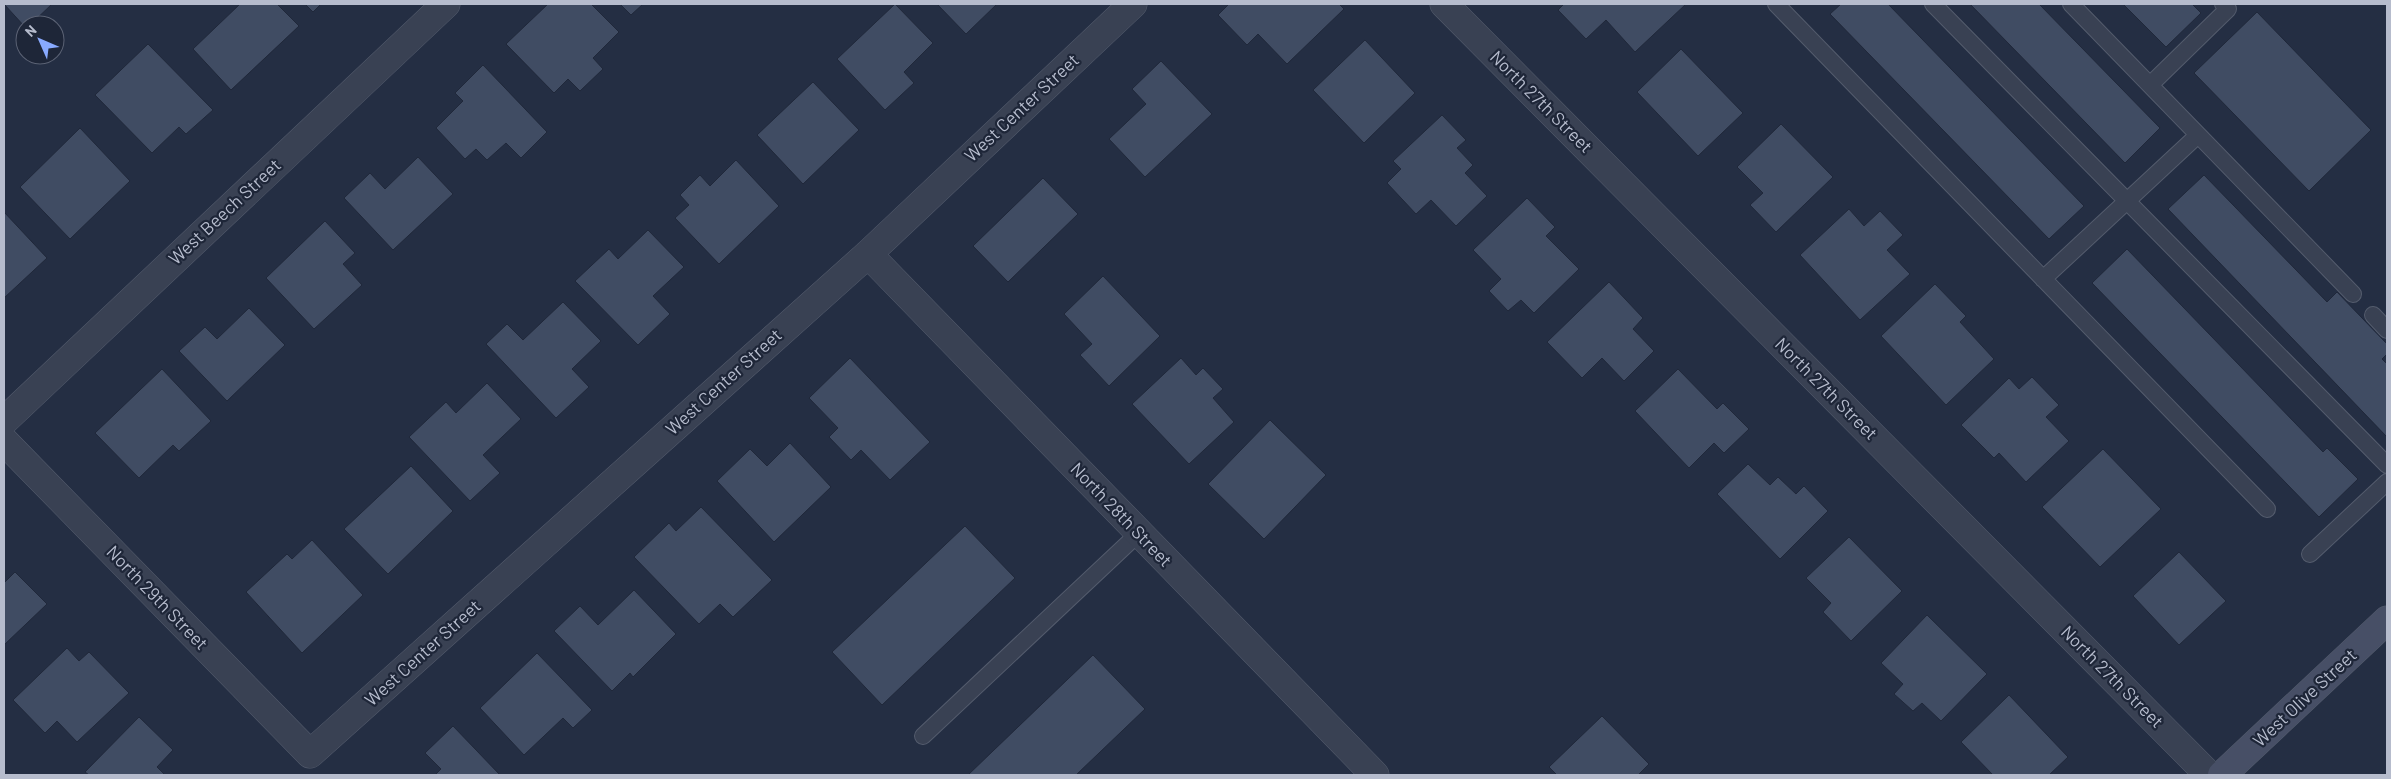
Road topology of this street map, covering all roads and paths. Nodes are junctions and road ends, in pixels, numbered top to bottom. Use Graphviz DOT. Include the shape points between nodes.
graph roads {
  1 [pos="446,4"];
  2 [pos="1133,4"];
  3 [pos="1444,4"];
  4 [pos="1933,4"];
  5 [pos="2071,4"];
  6 [pos="2223,4"];
  7 [pos="1787,8"];
  8 [pos="2150,85"];
  9 [pos="2198,135"];
  10 [pos="2128,200"];
  11 [pos="868,254"];
  12 [pos="2043,279"];
  13 [pos="2353,294"];
  14 [pos="2373,315"];
  15 [pos="2387,330"];
  16 [pos="4,421"];
  17 [pos="4,441"];
  18 [pos="2387,464"];
  19 [pos="2387,482"];
  20 [pos="2267,509"];
  21 [pos="1139,533"];
  22 [pos="2310,554"];
  23 [pos="2387,620"];
  24 [pos="923,736"];
  25 [pos="310,754"];
  26 [pos="1375,775"];
  27 [pos="2209,775"];
  28 [pos="2222,775"];
  1 -- 16 [label="street, West Beech Street"];
  2 -- 11 [label="street, West Center Street"];
  3 -- 27 [label="street, North 27th Street"];
  4 -- 10 [label="lane"];
  5 -- 8 [label="lane"];
  6 -- 8 [label="lane" via="2228,9"];
  7 -- 12 [label="lane"];
  8 -- 9 [label="lane"];
  9 -- 10 [label="lane"];
  9 -- 13 [label="lane"];
  10 -- 12 [label="lane"];
  10 -- 18 [label="lane"];
  11 -- 21 [label="street, North 28th Street"];
  11 -- 25 [label="street, West Center Street"];
  12 -- 20 [label="lane"];
  14 -- 15 [label="lane"];
  17 -- 25 [label="street, North 29th Street"];
  19 -- 22 [label="lane"];
  21 -- 24 [label="lane"];
  21 -- 26 [label="street, North 28th Street"];
  23 -- 28 [label="main road, West Olive Street"];
}
